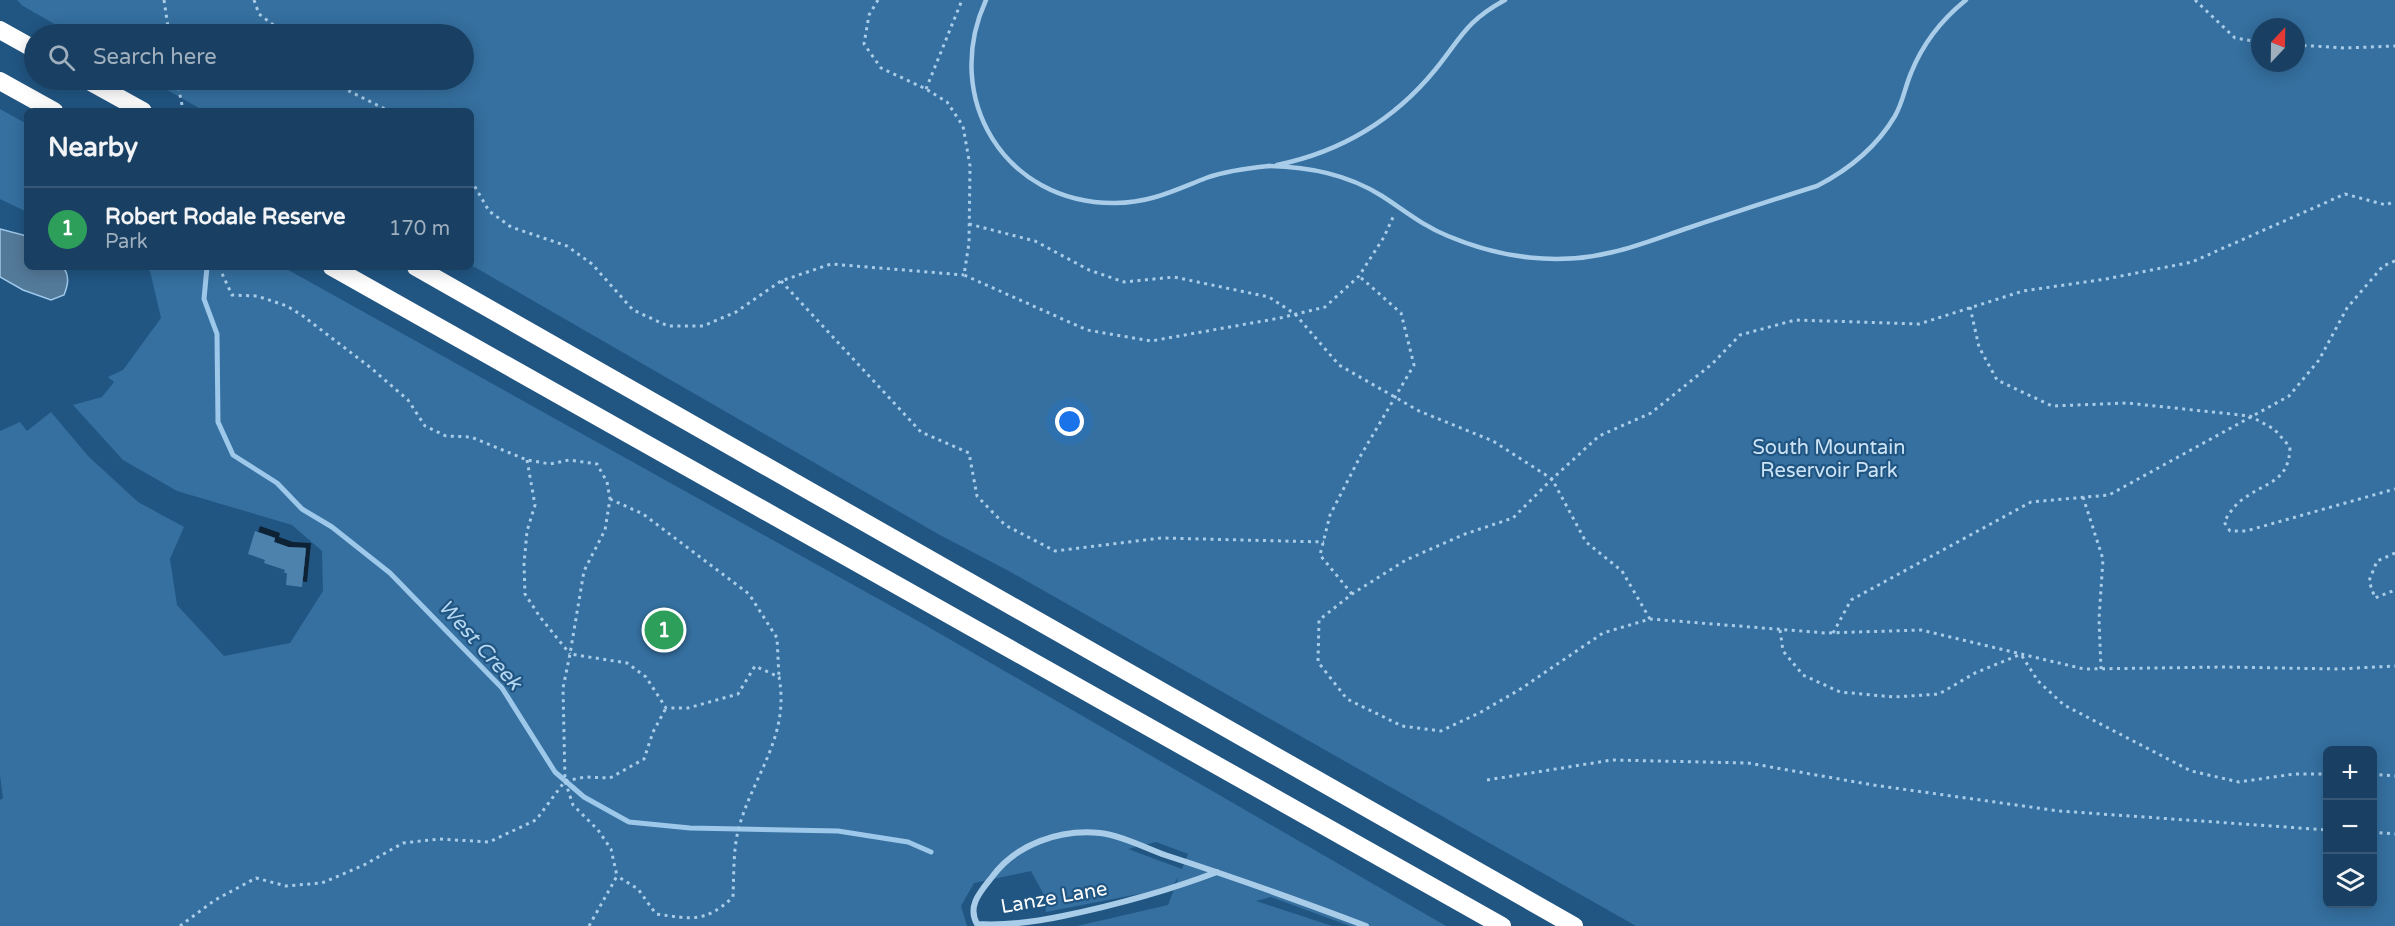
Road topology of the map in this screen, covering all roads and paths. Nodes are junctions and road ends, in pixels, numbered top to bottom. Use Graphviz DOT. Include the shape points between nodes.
graph roads {
  1 [pos="164,0"];
  2 [pos="254,0"];
  3 [pos="878,0"];
  4 [pos="962,0"];
  5 [pos="986,0"];
  6 [pos="1505,0"];
  7 [pos="1966,0"];
  8 [pos="2195,0"];
  9 [pos="168,24"];
  10 [pos="272,24"];
  11 [pos="0,30"];
  12 [pos="2251,41"];
  13 [pos="24,43"];
  14 [pos="2305,46"];
  15 [pos="2395,46"];
  16 [pos="0,81"];
  17 [pos="926,89"];
  18 [pos="105,90"];
  19 [pos="179,90"];
  20 [pos="347,90"];
  21 [pos="49,108"];
  22 [pos="137,108"];
  23 [pos="183,108"];
  24 [pos="383,108"];
  25 [pos="1268,166"];
  26 [pos="474,185"];
  27 [pos="2395,201"];
  28 [pos="1397,207"];
  29 [pos="969,224"];
  30 [pos="2395,261"];
  31 [pos="220,270"];
  32 [pos="337,270"];
  33 [pos="421,270"];
  34 [pos="964,275"];
  35 [pos="1359,276"];
  36 [pos="781,280"];
  37 [pos="1971,308"];
  38 [pos="1295,314"];
  39 [pos="1396,397"];
  40 [pos="2250,416"];
  41 [pos="527,460"];
  42 [pos="1552,479"];
  43 [pos="2395,489"];
  44 [pos="2083,497"];
  45 [pos="610,499"];
  46 [pos="1324,542"];
  47 [pos="2395,553"];
  48 [pos="2395,590"];
  49 [pos="1352,594"];
  50 [pos="1650,619"];
  51 [pos="1780,630"];
  52 [pos="1833,633"];
  53 [pos="570,654"];
  54 [pos="2021,654"];
  55 [pos="2395,666"];
  56 [pos="2101,669"];
  57 [pos="779,677"];
  58 [pos="666,708"];
  59 [pos="2323,774"];
  60 [pos="2377,774"];
  61 [pos="2395,776"];
  62 [pos="1487,780"];
  63 [pos="565,781"];
  64 [pos="2323,830"];
  65 [pos="2377,832"];
  66 [pos="2395,834"];
  67 [pos="1217,872"];
  68 [pos="617,876"];
  69 [pos="180,926"];
  70 [pos="589,926"];
  71 [pos="1366,926"];
  72 [pos="1502,926"];
  73 [pos="1574,926"];
  1 -- 9 [label="path"];
  2 -- 10 [label="path" via="259,14"];
  3 -- 17 [label="path" via="869,15 864,44 881,68"];
  4 -- 17 [label="path"];
  5 -- 25 [label="lane" via="972,38 970,62 978,110 1001,152 1037,183 1086,201 1114,204 1165,196 1208,178"];
  6 -- 25 [label="lane" via="1470,24 1407,102 1378,124 1312,156"];
  7 -- 28 [label="lane" via="1935,29 1921,51 1896,114 1881,137 1856,162 1817,186 1613,252 1577,258 1541,259 1479,248 1446,236"];
  8 -- 12 [label="path" via="2235,38"];
  11 -- 13 [label="highway"];
  14 -- 15 [label="path"];
  16 -- 21 [label="highway"];
  17 -- 29 [label="path" via="947,102 963,126 970,166"];
  18 -- 22 [label="highway"];
  19 -- 23 [label="path"];
  20 -- 24 [label="path"];
  25 -- 28 [label="lane" via="1323,171 1356,182"];
  26 -- 36 [label="path" via="489,211 511,226 567,246 592,264 633,310 668,326 703,326 736,312"];
  27 -- 37 [label="path" via="2386,205 2346,194 2192,262 2023,291"];
  28 -- 35 [label="path" via="1384,237"];
  29 -- 34 [label="path"];
  29 -- 38 [label="path" via="1035,241 1089,270 1124,282 1174,277 1269,297"];
  30 -- 40 [label="path" via="2383,266 2347,308 2319,360 2289,396"];
  31 -- 41 [label="path" via="232,295 257,296 303,316 408,400 425,426 446,436 471,437"];
  32 -- 72 [label="highway"];
  33 -- 73 [label="highway"];
  34 -- 36 [label="path" via="831,264"];
  34 -- 38 [label="path" via="1087,330 1151,341"];
  35 -- 38 [label="path" via="1325,307"];
  35 -- 39 [label="path" via="1401,313 1414,365"];
  36 -- 46 [label="path" via="921,432 969,453 977,496 1005,525 1055,551 1161,538"];
  37 -- 40 [label="path" via="1979,347 1997,380 2052,406 2127,403"];
  37 -- 42 [label="path" via="1919,324 1795,320 1740,335 1712,364 1651,413 1599,436"];
  38 -- 39 [label="path" via="1339,365"];
  39 -- 42 [label="path" via="1419,411 1493,441"];
  39 -- 46 [label="path" via="1330,515"];
  40 -- 43 [label="path" via="2274,429 2290,447 2290,462 2278,478 2233,507 2224,522 2230,531 2246,531"];
  40 -- 44 [label="path" via="2109,495"];
  41 -- 45 [label="path" via="597,464 607,482"];
  41 -- 53 [label="path" via="535,505 527,531 525,594"];
  42 -- 49 [label="path" via="1513,518 1406,560"];
  42 -- 50 [label="path" via="1587,542 1622,571"];
  44 -- 52 [label="path" via="2031,502 1966,537 1851,600"];
  44 -- 56 [label="path" via="2103,559"];
  45 -- 53 [label="path" via="605,530 585,571"];
  45 -- 57 [label="path" via="643,514 749,594 777,638"];
  46 -- 49 [label="path" via="1320,555"];
  47 -- 48 [label="path" via="2377,561 2369,581 2375,598"];
  49 -- 50 [label="path" via="1319,620 1318,662 1347,699 1402,726 1441,731 1519,690 1603,633"];
  50 -- 51 [label="path"];
  51 -- 52 [label="path"];
  51 -- 54 [label="path" via="1783,651 1803,675 1840,692 1894,697 1939,694 1975,673"];
  52 -- 54 [label="path" via="1921,630"];
  53 -- 58 [label="path" via="627,663 646,677"];
  53 -- 63 [label="path" via="563,688"];
  54 -- 56 [label="path" via="2084,669"];
  54 -- 59 [label="path" via="2038,681 2064,705 2191,771 2240,782"];
  55 -- 56 [label="path"];
  57 -- 58 [label="path" via="755,666 738,694 688,708"];
  57 -- 68 [label="path" via="783,698 780,721 739,830 733,897 717,913 690,919 656,914 638,889"];
  58 -- 63 [label="path" via="644,759 610,778"];
  60 -- 61 [label="path"];
  62 -- 64 [label="path" via="1612,760 1748,763 2059,811"];
  63 -- 68 [label="path" via="573,805 611,849"];
  63 -- 69 [label="path" via="536,820 489,842 439,839 403,843 322,883 286,886 256,878 215,900"];
  65 -- 66 [label="path"];
  67 -- 67 [label="street, Lanze Lane" via="1102,833 1070,832 1039,840 1002,863 972,906 972,916 977,924 1022,924 1099,909"];
  67 -- 71 [label="street, Lanze Lane"];
  68 -- 70 [label="path"];
}
